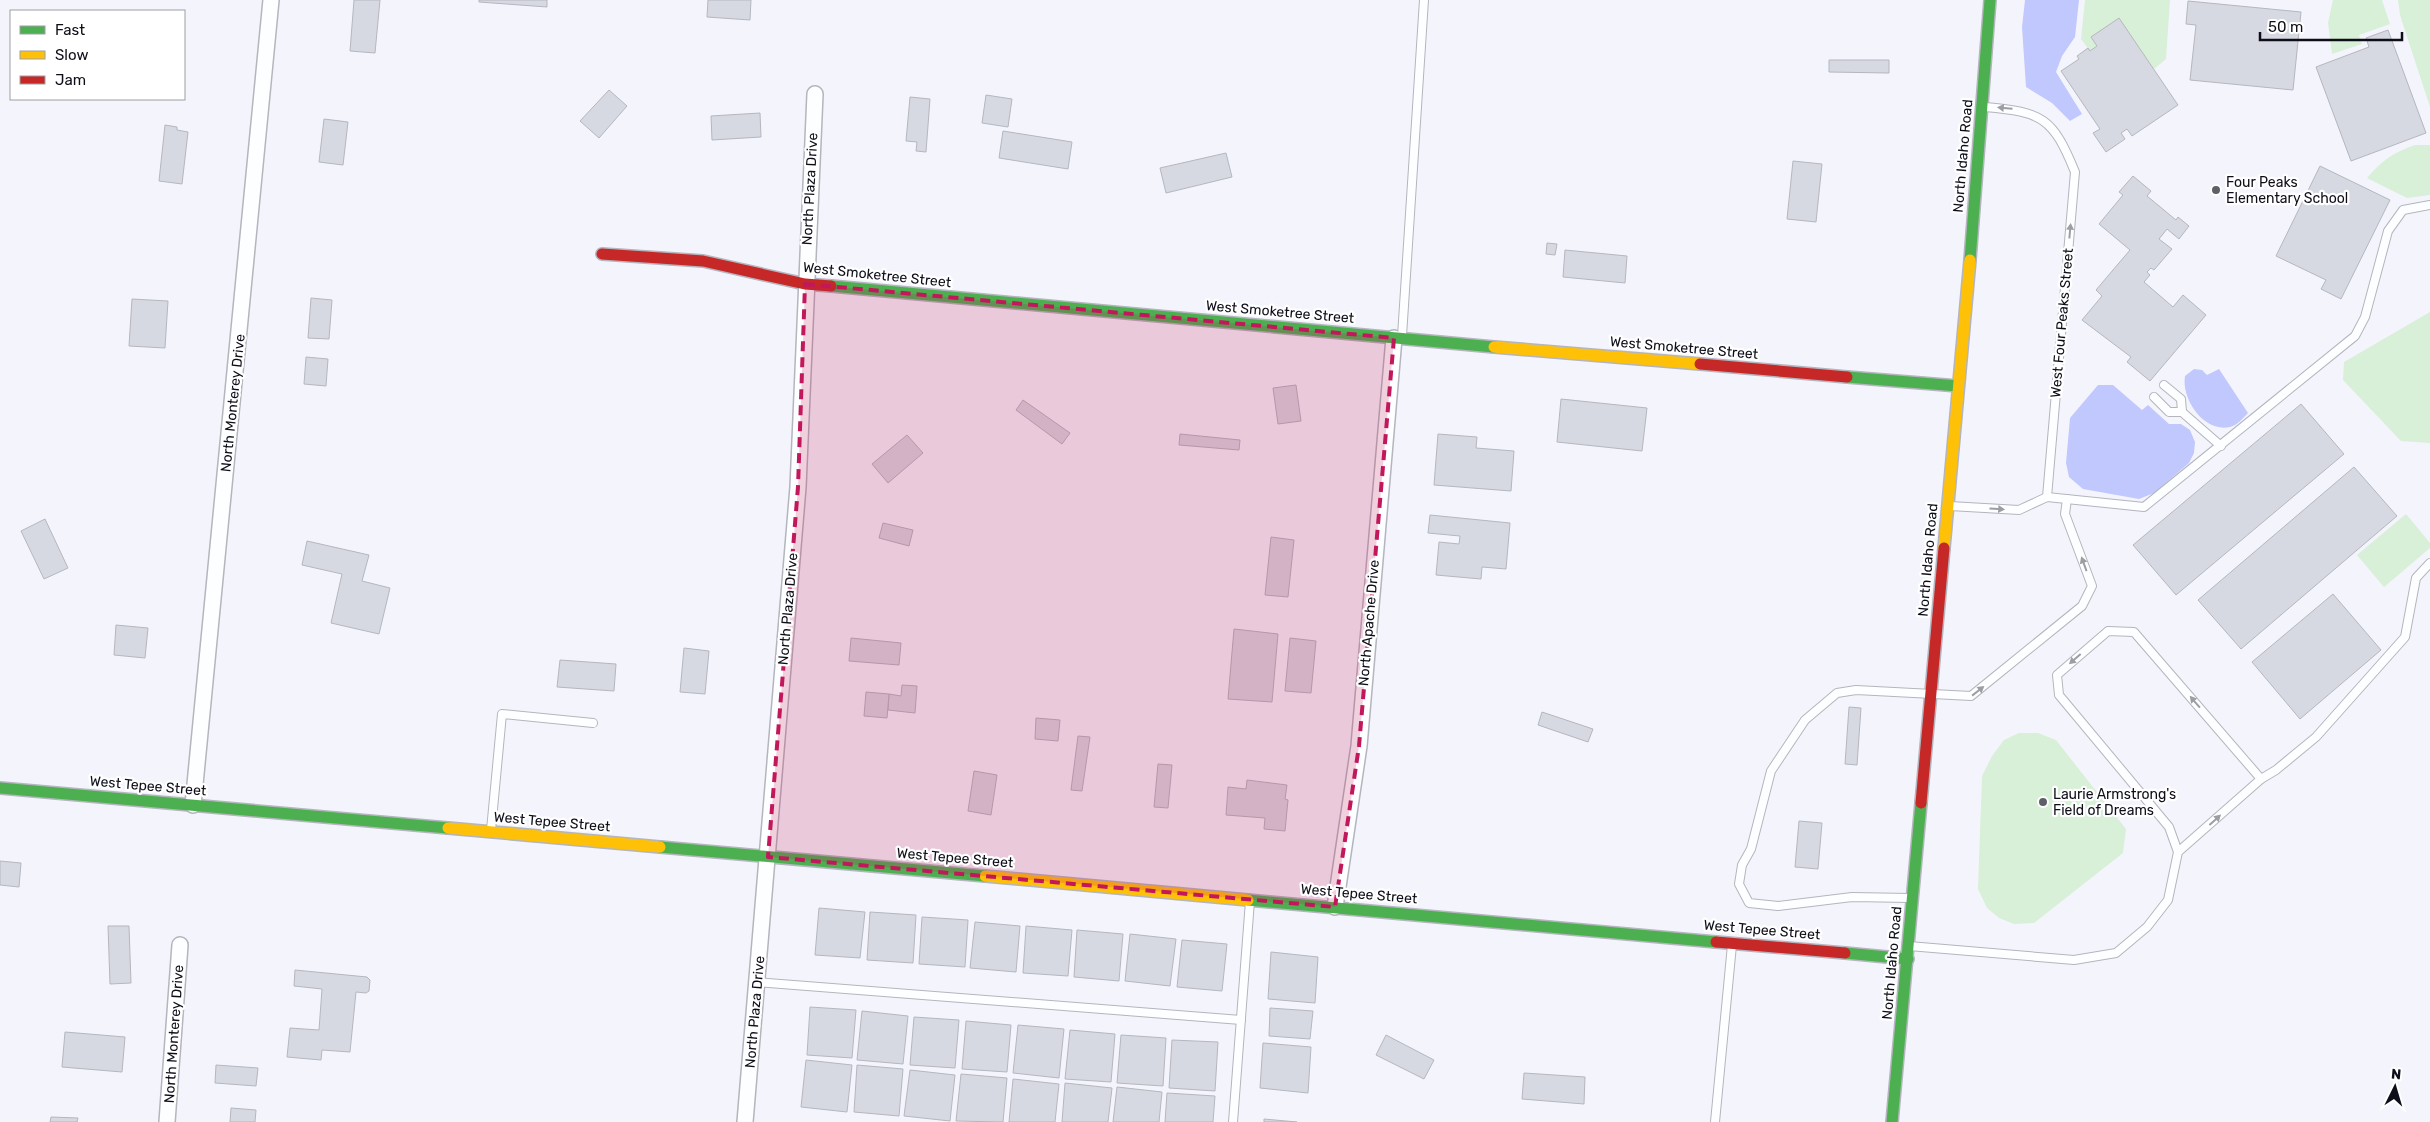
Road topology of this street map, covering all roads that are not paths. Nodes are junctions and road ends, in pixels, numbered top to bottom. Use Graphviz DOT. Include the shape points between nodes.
graph roads {
  1 [pos="271,0"];
  2 [pos="1424,0"];
  3 [pos="1990,0"];
  4 [pos="815,94"];
  5 [pos="1983,106"];
  6 [pos="2430,205"];
  7 [pos="602,254"];
  8 [pos="805,284"];
  9 [pos="1398,338"];
  10 [pos="2164,385"];
  11 [pos="1958,386"];
  12 [pos="2154,397"];
  13 [pos="2182,412"];
  14 [pos="2221,446"];
  15 [pos="2047,497"];
  16 [pos="2067,499"];
  17 [pos="1948,506"];
  18 [pos="2430,563"];
  19 [pos="1931,694"];
  20 [pos="593,723"];
  21 [pos="2261,779"];
  22 [pos="0,788"];
  23 [pos="194,805"];
  24 [pos="490,832"];
  25 [pos="2178,852"];
  26 [pos="768,857"];
  27 [pos="1913,898"];
  28 [pos="1250,900"];
  29 [pos="1335,907"];
  30 [pos="1732,943"];
  31 [pos="180,945"];
  32 [pos="1909,946"];
  33 [pos="1908,959"];
  34 [pos="757,982"];
  35 [pos="1241,1020"];
  36 [pos="167,1122"];
  37 [pos="745,1122"];
  38 [pos="1233,1122"];
  39 [pos="1715,1122"];
  40 [pos="1892,1122"];
  1 -- 23 [label="street, North Monterey Drive"];
  2 -- 9 [label="lane"];
  3 -- 5 [label="street, North Idaho Road"];
  4 -- 8 [label="street, North Plaza Drive"];
  5 -- 11 [label="street, North Idaho Road"];
  15 -- 5 [label="lane, West Four Peaks Street, one-way" via="2075,172 2062,140 2044,121 2023,110"];
  6 -- 14 [label="lane" via="2403,210 2388,231 2365,316 2355,336"];
  7 -- 8 [label="street, West Smoketree Street" via="703,261"];
  8 -- 9 [label="street, West Smoketree Street"];
  8 -- 26 [label="street, North Plaza Drive" via="798,487"];
  9 -- 11 [label="street, West Smoketree Street"];
  9 -- 29 [label="street, North Apache Drive" via="1358,746"];
  10 -- 13 [label="lane" via="2181,399"];
  11 -- 17 [label="street, North Idaho Road"];
  12 -- 13 [label="lane" via="2169,412"];
  13 -- 14 [label="lane"];
  14 -- 16 [label="lane" via="2144,507"];
  15 -- 16 [label="lane"];
  17 -- 15 [label="lane, one-way" via="2019,510"];
  19 -- 16 [label="lane, one-way" via="1971,696 2082,606 2092,586 2065,514"];
  17 -- 19 [label="street, North Idaho Road"];
  18 -- 21 [label="lane" via="2416,578 2406,637 2316,737"];
  19 -- 27 [label="street, North Idaho Road"];
  19 -- 27 [label="lane" via="1856,690 1838,693 1805,720 1771,771 1739,884 1749,903 1778,906 1852,897"];
  20 -- 24 [label="lane" via="502,714"];
  25 -- 21 [label="lane, one-way"];
  21 -- 25 [label="lane, one-way" via="2134,632 2108,631 2057,675 2059,695 2169,827"];
  22 -- 23 [label="street, West Tepee Street"];
  23 -- 24 [label="street, West Tepee Street"];
  24 -- 26 [label="street, West Tepee Street"];
  25 -- 32 [label="lane" via="2168,900 2147,927 2116,953 2074,960"];
  26 -- 28 [label="street, West Tepee Street"];
  26 -- 34 [label="street, North Plaza Drive"];
  27 -- 32 [label="street, North Idaho Road"];
  28 -- 29 [label="street, West Tepee Street"];
  28 -- 35 [label="lane"];
  29 -- 30 [label="street, West Tepee Street"];
  30 -- 33 [label="street, West Tepee Street"];
  30 -- 39 [label="lane"];
  31 -- 36 [label="street, North Monterey Drive"];
  32 -- 33 [label="street, North Idaho Road"];
  33 -- 40 [label="street, North Idaho Road"];
  34 -- 35 [label="lane"];
  34 -- 37 [label="street, North Plaza Drive"];
  35 -- 38 [label="lane"];
}
